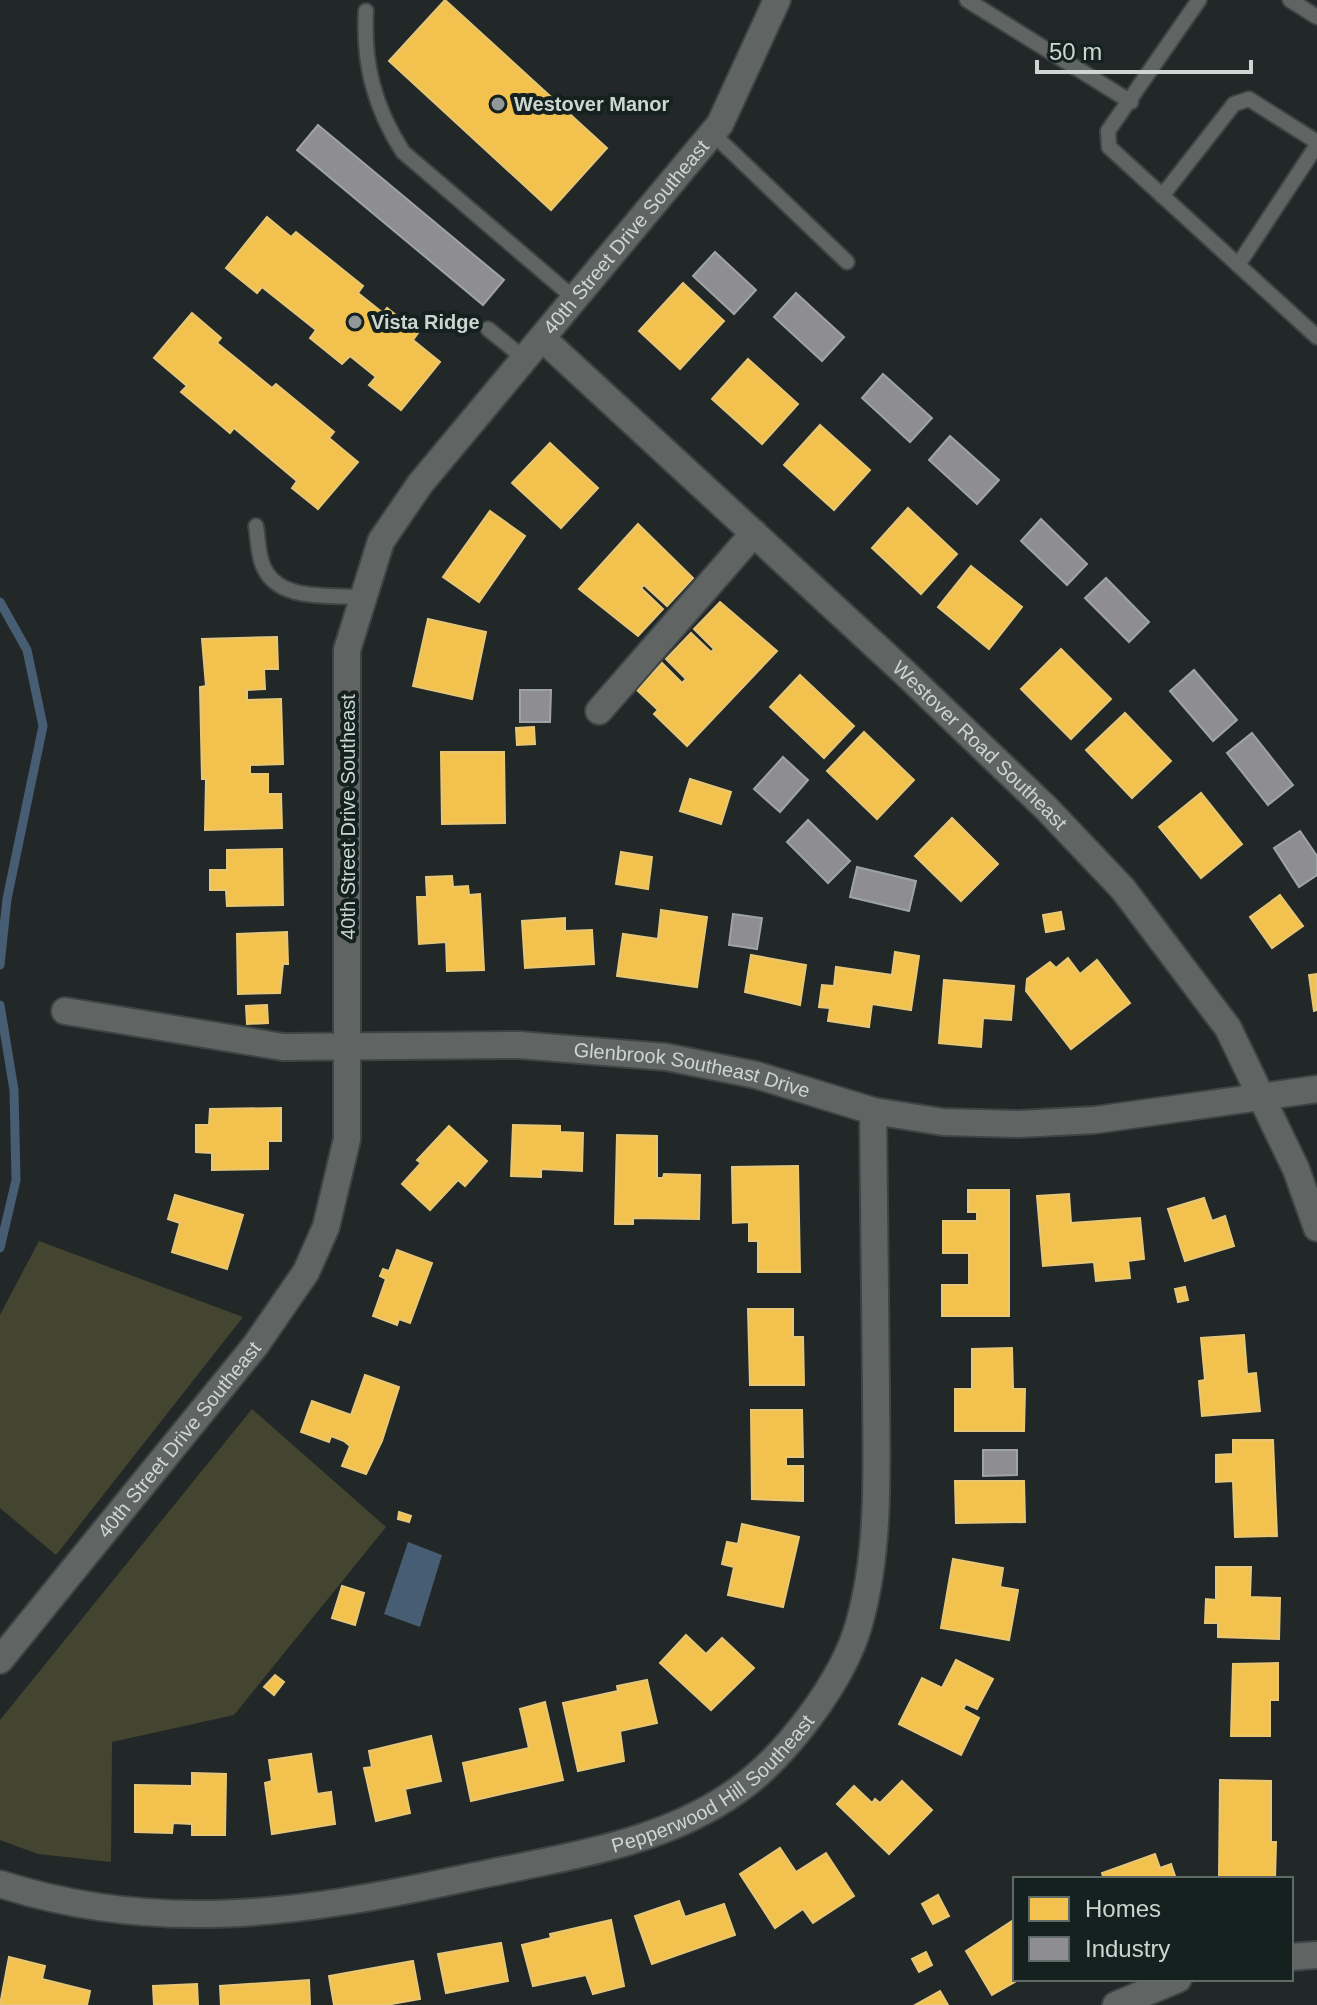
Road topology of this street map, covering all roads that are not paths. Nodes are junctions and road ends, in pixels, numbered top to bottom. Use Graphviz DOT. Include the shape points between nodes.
graph roads {
  1 [pos="777,0"];
  2 [pos="967,0"];
  3 [pos="1199,0"];
  4 [pos="1290,0"];
  5 [pos="366,11"];
  6 [pos="1317,17"];
  7 [pos="1131,102"];
  8 [pos="712,133"];
  9 [pos="1317,144"];
  10 [pos="1162,196"];
  11 [pos="847,262"];
  12 [pos="1238,265"];
  13 [pos="575,299"];
  14 [pos="488,329"];
  15 [pos="1315,329"];
  16 [pos="542,338"];
  17 [pos="525,359"];
  18 [pos="256,526"];
  19 [pos="754,533"];
  20 [pos="361,597"];
  21 [pos="599,711"];
  22 [pos="65,1011"];
  23 [pos="349,1049"];
  24 [pos="1317,1089"];
  25 [pos="1263,1097"];
  26 [pos="873,1111"];
  27 [pos="1317,1228"];
  28 [pos="0,1660"];
  29 [pos="0,1884"];
  30 [pos="1317,1955"];
  31 [pos="1293,1957"];
  32 [pos="1173,1981"];
  33 [pos="1116,2005"];
  1 -- 8 [label="street, 40th Street Drive Southeast"];
  2 -- 7 [label="lane"];
  3 -- 7 [label="lane"];
  4 -- 6 [label="lane"];
  5 -- 13 [label="lane" via="364,52 387,127 403,152"];
  7 -- 10 [label="lane" via="1108,131 1109,147"];
  8 -- 11 [label="lane"];
  8 -- 13 [label="street, 40th Street Drive Southeast"];
  9 -- 10 [label="lane" via="1249,99 1234,104"];
  9 -- 12 [label="lane"];
  10 -- 12 [label="lane"];
  12 -- 15 [label="lane"];
  13 -- 16 [label="street, 40th Street Drive Southeast"];
  14 -- 17 [label="lane"];
  16 -- 17 [label="street, 40th Street Drive Southeast"];
  16 -- 19 [label="street, Westover Road Southeast"];
  17 -- 20 [label="street, 40th Street Drive Southeast" via="420,484 381,541"];
  18 -- 20 [label="lane" via="262,565 278,586 299,593"];
  19 -- 21 [label="street"];
  19 -- 25 [label="street, Westover Road Southeast" via="1003,767 1123,889 1228,1028"];
  20 -- 23 [label="street, 40th Street Drive Southeast" via="347,650"];
  22 -- 23 [label="street, Glenbrook Southeast Drive" via="283,1047"];
  23 -- 26 [label="street, Glenbrook Southeast Drive" via="519,1045 666,1057 756,1075"];
  23 -- 28 [label="street, 40th Street Drive Southeast" via="347,1139 326,1227 306,1272 255,1346"];
  24 -- 25 [label="street, Glenbrook Southeast Drive"];
  25 -- 26 [label="street, Glenbrook Southeast Drive" via="1095,1120 1019,1124 943,1122"];
  25 -- 27 [label="street, Westover Road Southeast"];
  26 -- 29 [label="street, Pepperwood Hill Southeast" via="877,1503 871,1571 858,1628 825,1695 739,1790 625,1843 305,1910 242,1915 134,1911 36,1896"];
  30 -- 31 [label="street"];
  32 -- 33 [label="street"];
}
